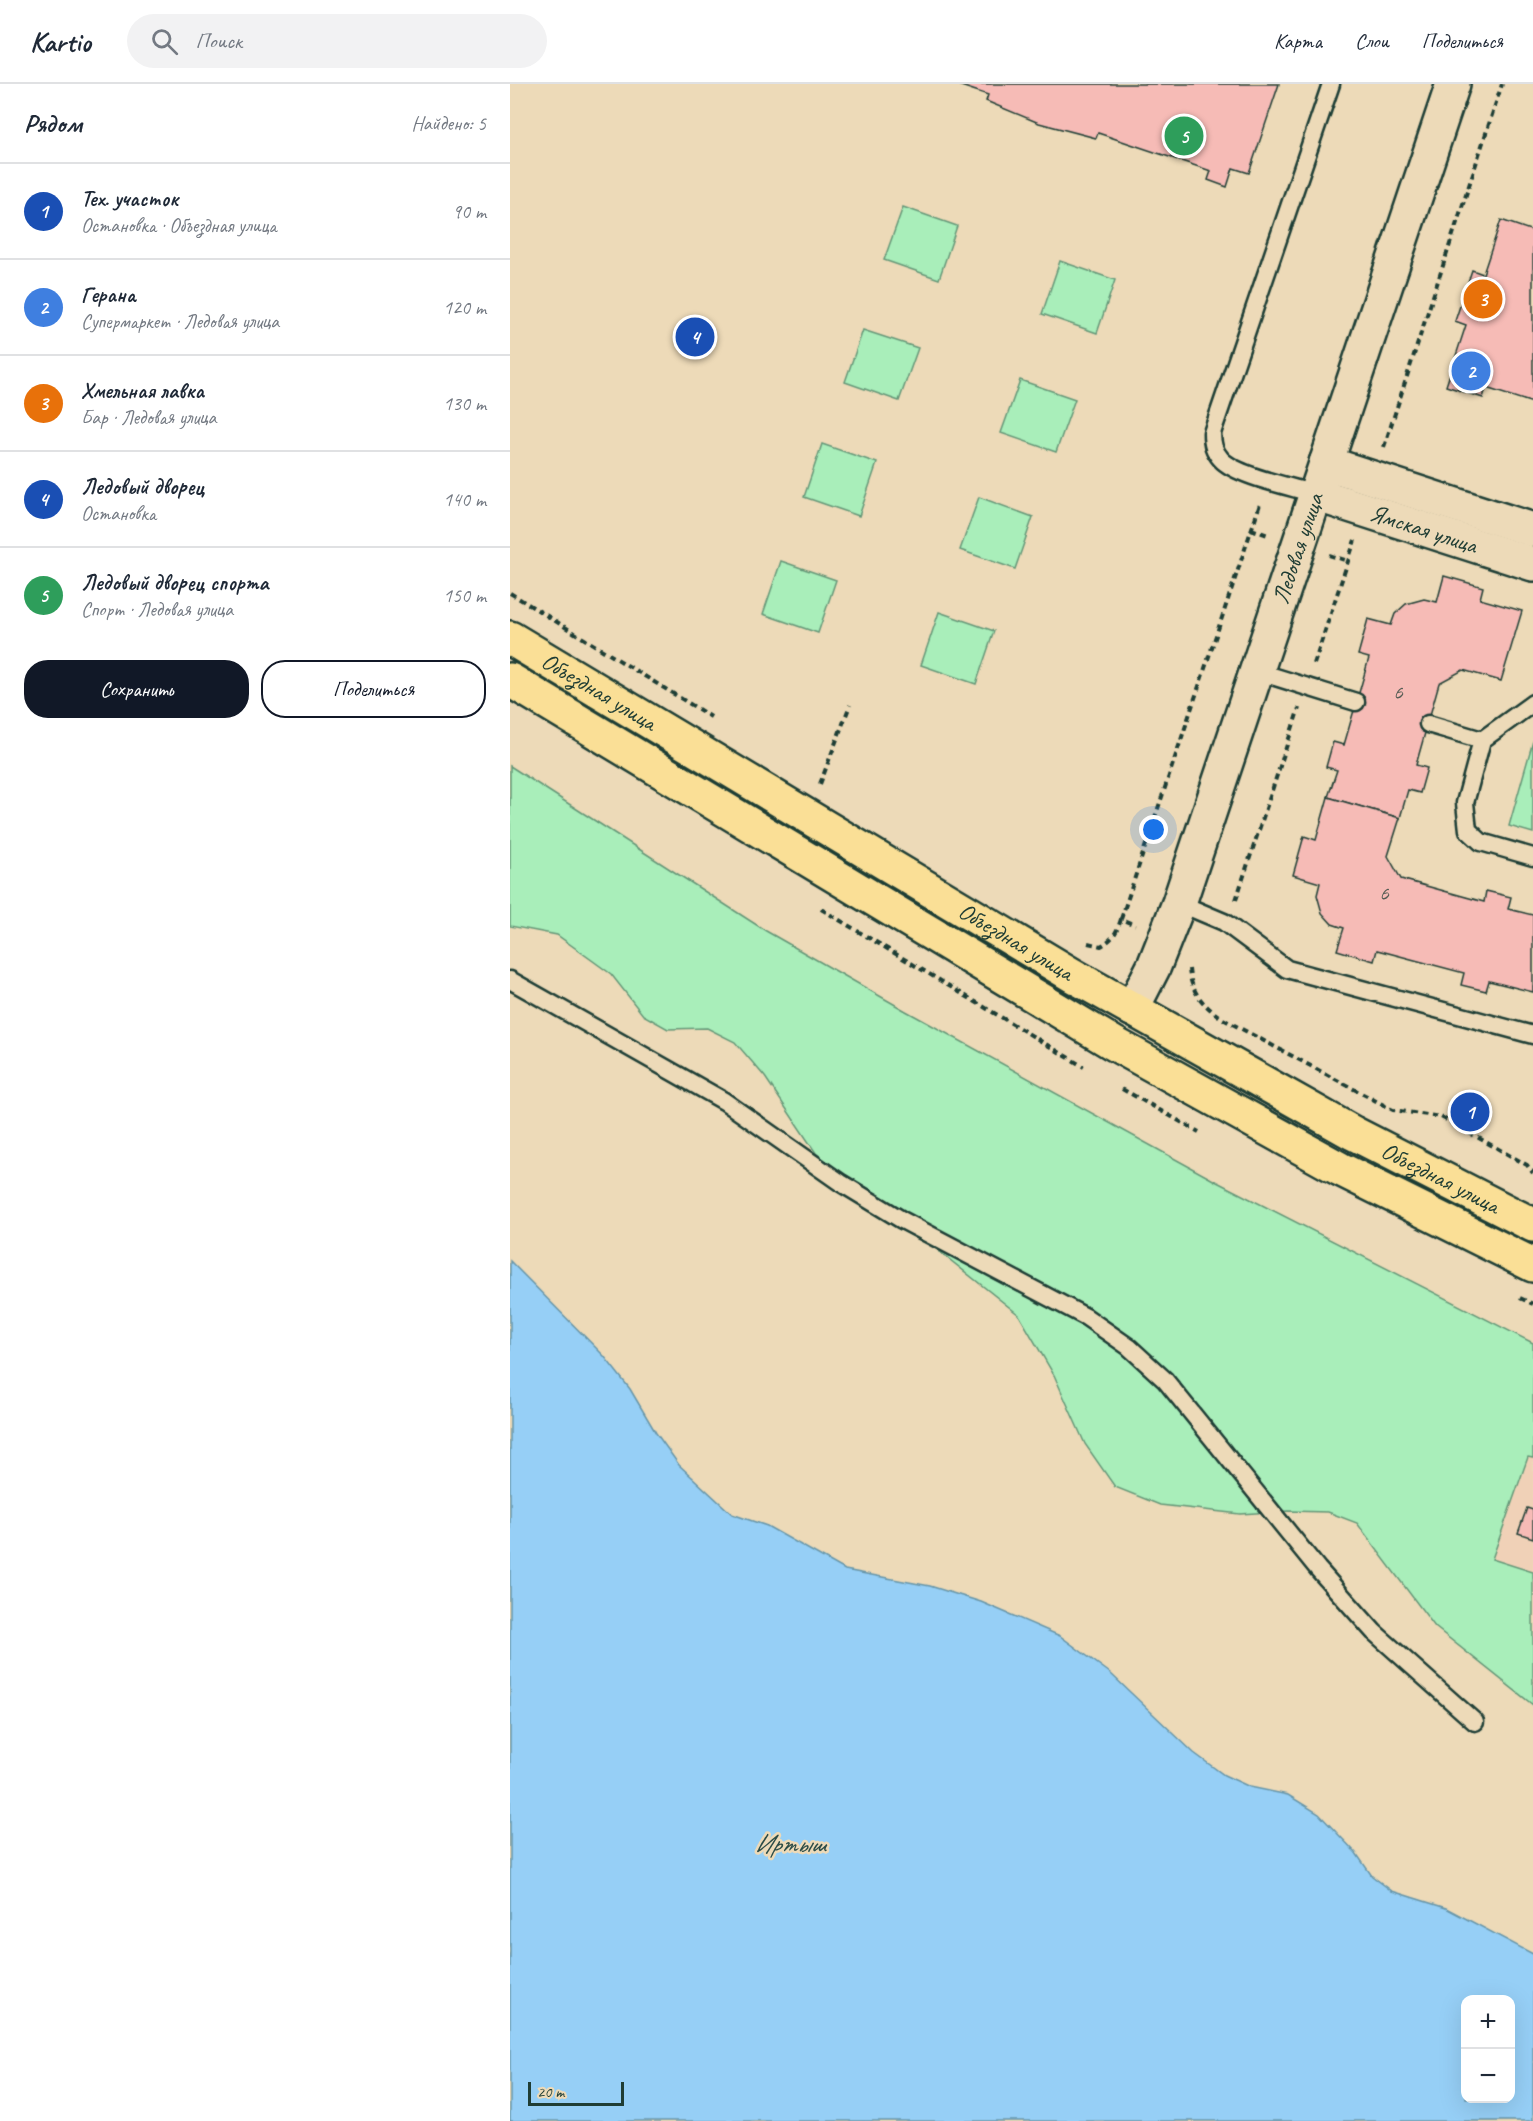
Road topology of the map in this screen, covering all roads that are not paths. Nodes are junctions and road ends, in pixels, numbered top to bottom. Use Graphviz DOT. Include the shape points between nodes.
graph roads {
  1 [pos="1331,84"];
  2 [pos="1454,84"];
  3 [pos="1326,463"];
  4 [pos="1315,494"];
  5 [pos="1533,530"];
  6 [pos="1533,564"];
  7 [pos="510,638"];
  8 [pos="1256,671"];
  9 [pos="510,680"];
  10 [pos="1356,702"];
  11 [pos="1533,703"];
  12 [pos="1428,724"];
  13 [pos="1482,740"];
  14 [pos="1533,857"];
  15 [pos="1179,903"];
  16 [pos="510,980"];
  17 [pos="1132,1009"];
  18 [pos="1533,1035"];
  19 [pos="1113,1043"];
  20 [pos="1533,1225"];
  21 [pos="1533,1265"];
  22 [pos="1475,1722"];
  1 -- 4 [label="lane" via="1212,433 1212,446 1223,461 1240,471"];
  2 -- 3 [label="street, Ледовая улица"];
  3 -- 4 [label="street, Ледовая улица"];
  3 -- 5 [label="street, Ямская улица"];
  4 -- 6 [label="street, Ямская улица"];
  4 -- 8 [label="street, Ледовая улица"];
  7 -- 17 [label="main road, Объездная улица"];
  8 -- 10 [label="lane"];
  8 -- 15 [label="street, Ледовая улица"];
  9 -- 19 [label="main road, Объездная улица"];
  11 -- 13 [label="lane"];
  12 -- 13 [label="lane"];
  13 -- 14 [label="lane" via="1465,803 1468,831 1481,842"];
  15 -- 17 [label="street, Ледовая улица"];
  15 -- 18 [label="lane" via="1224,922 1287,969"];
  16 -- 22 [label="lane" via="724,1101 841,1183 902,1220 1086,1317 1129,1347 1166,1380 1318,1569 1374,1632"];
  17 -- 19 [label="main road"];
  17 -- 20 [label="main road, Объездная улица" via="1353,1133"];
  19 -- 21 [label="main road, Объездная улица" via="1340,1169"];
}
